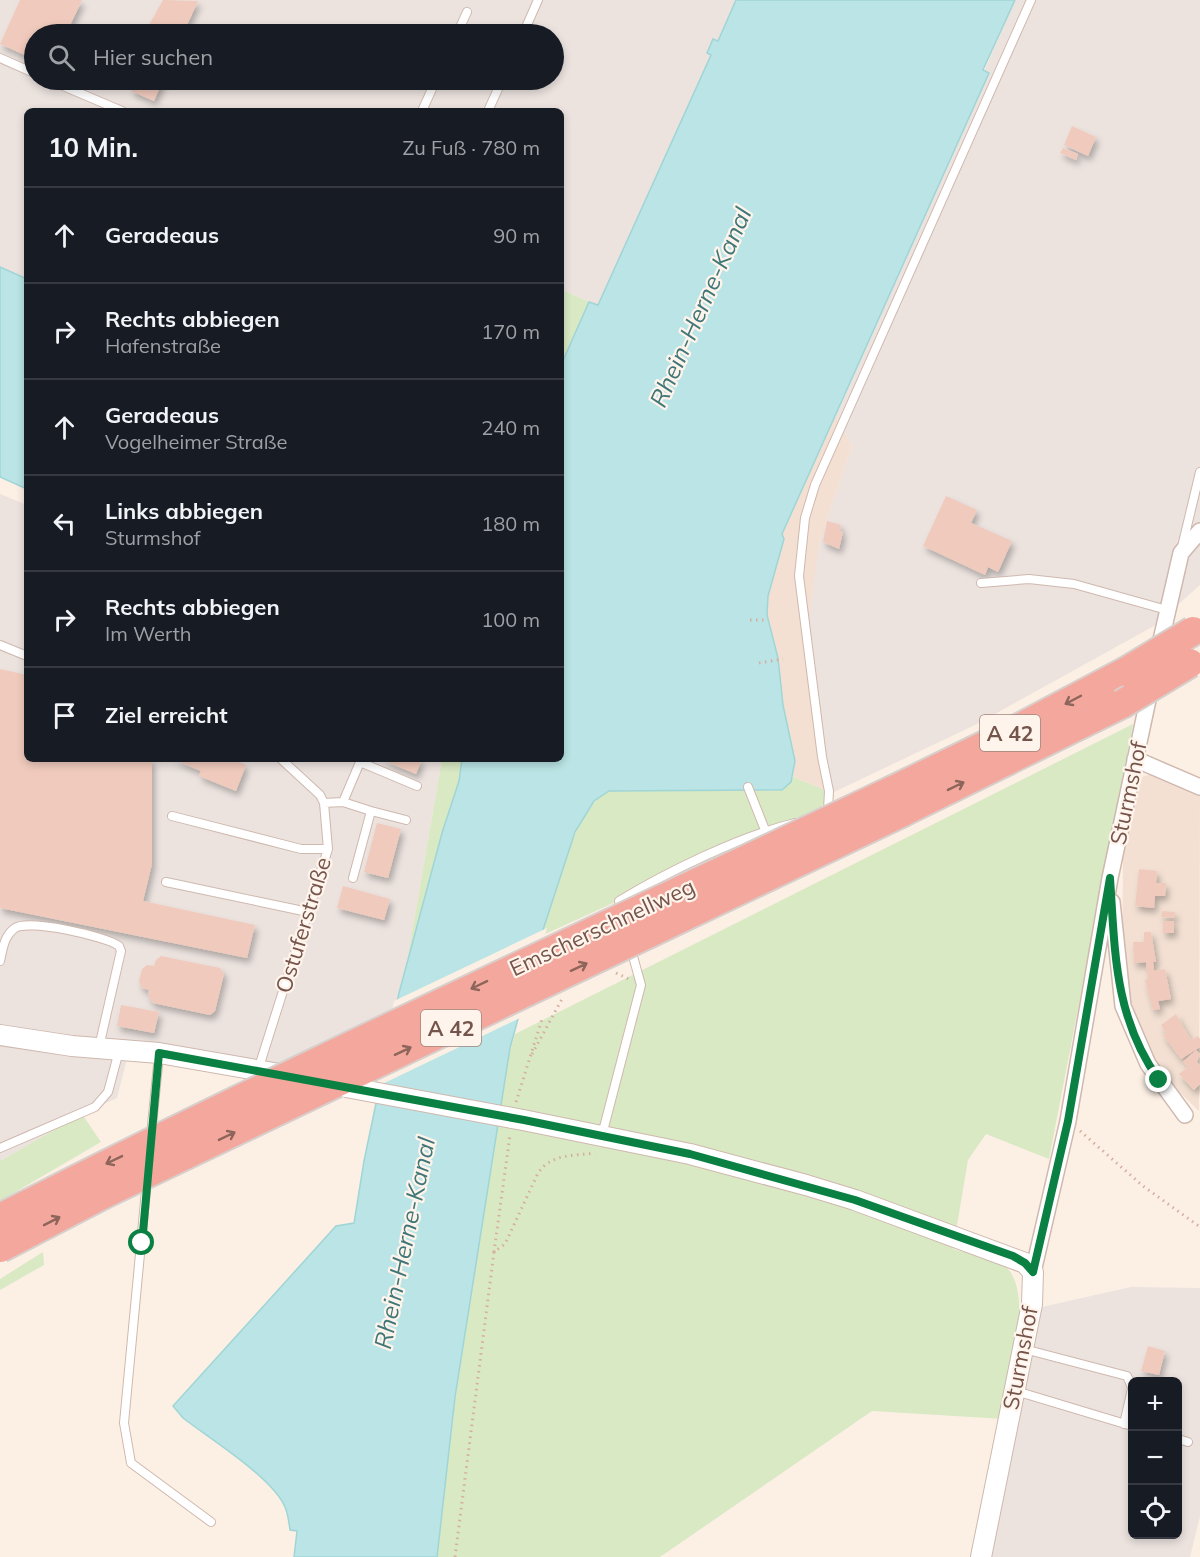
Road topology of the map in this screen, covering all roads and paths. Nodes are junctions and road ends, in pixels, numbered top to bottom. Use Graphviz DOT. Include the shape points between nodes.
graph roads {
  1 [pos="538,0"];
  2 [pos="1031,0"];
  3 [pos="467,12"];
  4 [pos="462,24"];
  5 [pos="527,24"];
  6 [pos="0,58"];
  7 [pos="24,69"];
  8 [pos="73,90"];
  9 [pos="431,90"];
  10 [pos="497,90"];
  11 [pos="115,108"];
  12 [pos="423,108"];
  13 [pos="489,108"];
  14 [pos="1200,472"];
  15 [pos="1200,531"];
  16 [pos="1181,553"];
  17 [pos="981,583"];
  18 [pos="1167,610"];
  19 [pos="750,620"];
  20 [pos="768,620"];
  21 [pos="0,645"];
  22 [pos="1196,645"];
  23 [pos="24,655"];
  24 [pos="783,659"];
  25 [pos="759,663"];
  26 [pos="1136,759"];
  27 [pos="292,762"];
  28 [pos="417,786"];
  29 [pos="748,787"];
  30 [pos="1200,787"];
  31 [pos="898,801"];
  32 [pos="343,802"];
  33 [pos="324,804"];
  34 [pos="371,811"];
  35 [pos="818,815"];
  36 [pos="172,816"];
  37 [pos="406,820"];
  38 [pos="807,820"];
  39 [pos="765,830"];
  40 [pos="328,849"];
  41 [pos="353,878"];
  42 [pos="1110,878"];
  43 [pos="166,882"];
  44 [pos="308,912"];
  45 [pos="624,922"];
  46 [pos="627,933"];
  47 [pos="0,961"];
  48 [pos="610,972"];
  49 [pos="641,986"];
  50 [pos="565,995"];
  51 [pos="0,1035"];
  52 [pos="99,1048"];
  53 [pos="119,1050"];
  54 [pos="159,1053"];
  55 [pos="528,1062"];
  56 [pos="258,1070"];
  57 [pos="1185,1115"];
  58 [pos="1068,1121"];
  59 [pos="598,1145"];
  60 [pos="0,1148"];
  61 [pos="0,1218"];
  62 [pos="1200,1227"];
  63 [pos="0,1248"];
  64 [pos="1033,1272"];
  65 [pos="1023,1348"];
  66 [pos="1128,1378"];
  67 [pos="1014,1391"];
  68 [pos="1128,1425"];
  69 [pos="1182,1441"];
  70 [pos="1188,1443"];
  71 [pos="211,1522"];
  72 [pos="455,1557"];
  73 [pos="981,1557"];
  1 -- 5 [label="lane"];
  2 -- 35 [label="lane" via="815,485 805,518 799,576 829,791 828,810"];
  3 -- 4 [label="lane"];
  6 -- 7 [label="lane"];
  8 -- 11 [label="lane"];
  9 -- 12 [label="lane"];
  10 -- 13 [label="lane"];
  14 -- 16 [label="lane"];
  15 -- 16 [label="street, Sturmshof"];
  16 -- 18 [label="street, Sturmshof"];
  17 -- 18 [label="lane" via="1029,579 1074,584"];
  18 -- 26 [label="street, Sturmshof"];
  19 -- 20 [label="path"];
  21 -- 23 [label="lane"];
  22 -- 31 [label="highway, Emscherschnellweg / A 42, one-way, bridge" via="1125,672 1000,738"];
  31 -- 22 [label="highway, Emscherschnellweg / A 42, one-way, bridge" via="1122,704"];
  24 -- 25 [label="path"];
  26 -- 30 [label="street"];
  26 -- 42 [label="street, Sturmshof"];
  27 -- 33 [label="lane"];
  28 -- 32 [label="lane" via="360,762"];
  29 -- 39 [label="lane"];
  31 -- 61 [label="highway, Emscherschnellweg / A 42, one-way, bridge" via="548,952"];
  63 -- 31 [label="highway, Emscherschnellweg / A 42, one-way, bridge"];
  32 -- 33 [label="lane"];
  32 -- 34 [label="lane"];
  33 -- 40 [label="lane, Ostuferstraße"];
  34 -- 37 [label="lane"];
  34 -- 41 [label="lane"];
  36 -- 40 [label="lane" via="301,849"];
  38 -- 39 [label="lane"];
  39 -- 45 [label="lane" via="618,901"];
  40 -- 44 [label="lane, Ostuferstraße"];
  42 -- 57 [label="street" via="1123,1006 1148,1064"];
  42 -- 58 [label="street, Sturmshof"];
  43 -- 44 [label="lane"];
  44 -- 56 [label="lane, Ostuferstraße"];
  46 -- 49 [label="lane"];
  47 -- 52 [label="lane" via="6,936 18,926 35,924 119,946"];
  48 -- 49 [label="path"];
  49 -- 59 [label="lane"];
  50 -- 55 [label="path"];
  51 -- 52 [label="street"];
  52 -- 53 [label="street"];
  53 -- 54 [label="street"];
  53 -- 60 [label="lane" via="108,1092 95,1107"];
  54 -- 56 [label="street"];
  54 -- 71 [label="lane" via="124,1423 131,1462"];
  56 -- 59 [label="street, bridge" via="524,1120"];
  58 -- 62 [label="path" via="1143,1186"];
  58 -- 64 [label="street, Sturmshof"];
  59 -- 64 [label="street" via="690,1154 855,1200 1013,1256"];
  59 -- 72 [label="path" via="546,1164 538,1173 505,1244 494,1252"];
  64 -- 65 [label="street, Sturmshof" via="1032,1304"];
  65 -- 66 [label="lane"];
  65 -- 67 [label="street, Sturmshof"];
  67 -- 68 [label="lane"];
  67 -- 73 [label="street, Sturmshof"];
  69 -- 70 [label="lane"];
}
